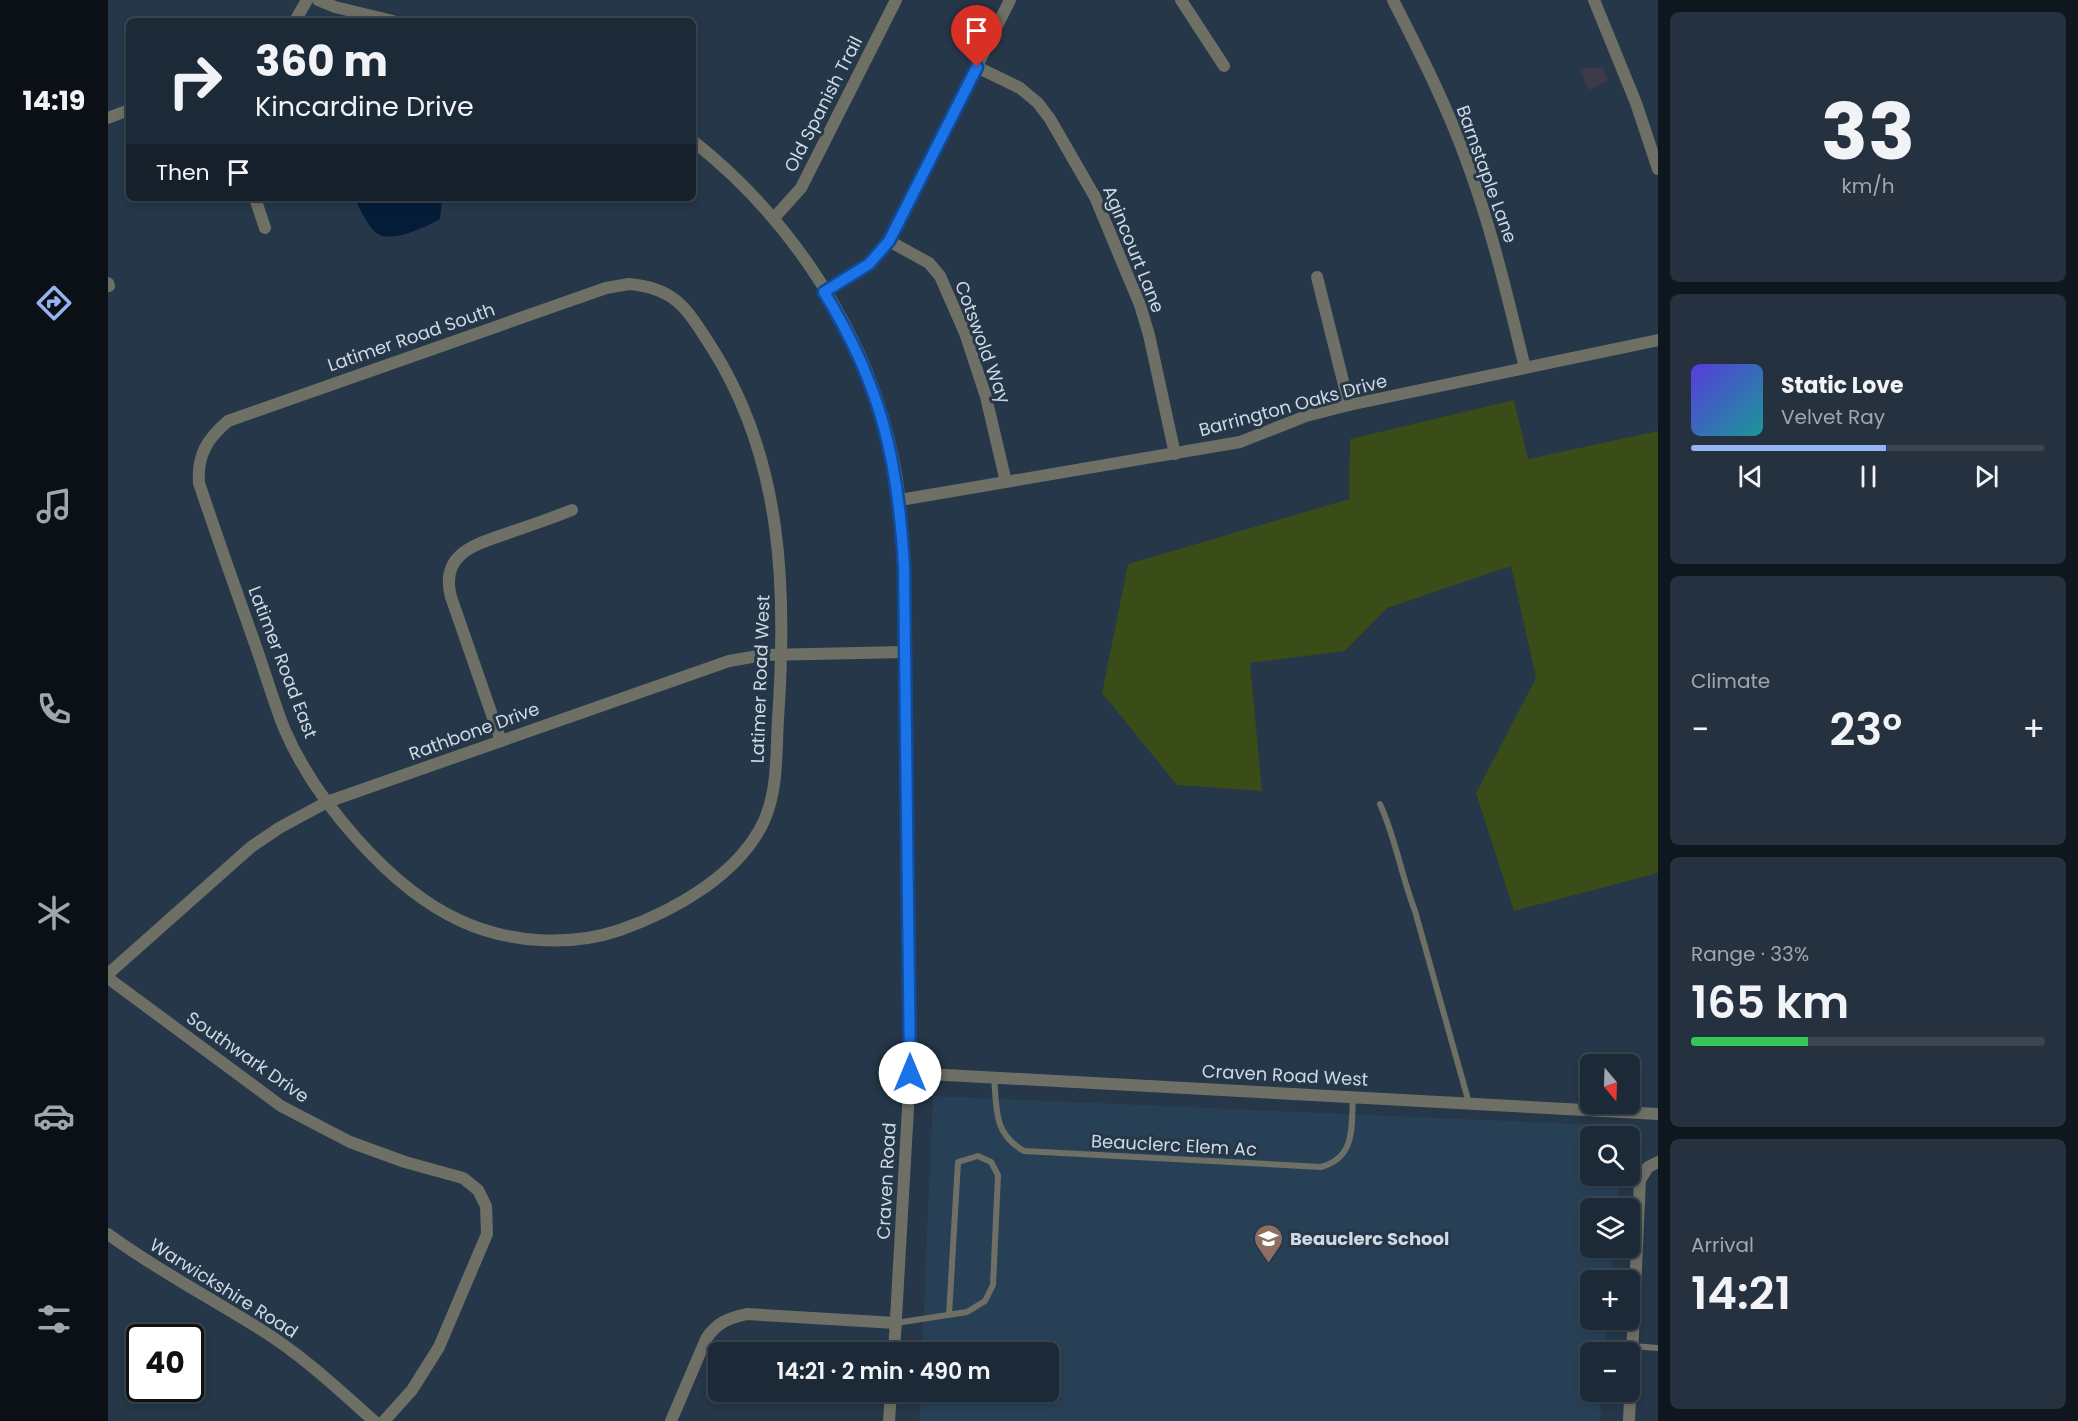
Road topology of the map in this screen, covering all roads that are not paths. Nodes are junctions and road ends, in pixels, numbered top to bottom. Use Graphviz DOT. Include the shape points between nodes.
graph roads {
  1 [pos="307,0"];
  2 [pos="318,0"];
  3 [pos="896,0"];
  4 [pos="1010,0"];
  5 [pos="1181,0"];
  6 [pos="1393,0"];
  7 [pos="1594,0"];
  8 [pos="297,18"];
  9 [pos="381,18"];
  10 [pos="1224,66"];
  11 [pos="977,67"];
  12 [pos="126,111"];
  13 [pos="108,118"];
  14 [pos="696,143"];
  15 [pos="1658,170"];
  16 [pos="256,201"];
  17 [pos="774,218"];
  18 [pos="265,228"];
  19 [pos="889,241"];
  20 [pos="1317,277"];
  21 [pos="644,285"];
  22 [pos="824,292"];
  23 [pos="1658,340"];
  24 [pos="1525,368"];
  25 [pos="1349,405"];
  26 [pos="203,449"];
  27 [pos="1175,454"];
  28 [pos="1006,482"];
  29 [pos="900,500"];
  30 [pos="572,510"];
  31 [pos="905,652"];
  32 [pos="783,654"];
  33 [pos="501,741"];
  34 [pos="327,802"];
  35 [pos="1380,804"];
  36 [pos="614,932"];
  37 [pos="108,976"];
  38 [pos="910,1073"];
  39 [pos="994,1077"];
  40 [pos="1353,1096"];
  41 [pos="1469,1102"];
  42 [pos="1658,1114"];
  43 [pos="1658,1162"];
  44 [pos="108,1234"];
  45 [pos="949,1315"];
  46 [pos="896,1323"];
  47 [pos="895,1342"];
  48 [pos="1631,1342"];
  49 [pos="1640,1347"];
  50 [pos="1658,1348"];
  51 [pos="890,1402"];
  52 [pos="1630,1402"];
  53 [pos="375,1421"];
  54 [pos="384,1421"];
  55 [pos="671,1421"];
  56 [pos="889,1421"];
  57 [pos="1629,1421"];
  1 -- 8 [label="street"];
  2 -- 9 [label="street"];
  3 -- 17 [label="street, Old Spanish Trail" via="801,188"];
  4 -- 11 [label="street"];
  5 -- 10 [label="street"];
  6 -- 24 [label="street, Barnstaple Lane" via="1429,69 1467,160 1497,255"];
  7 -- 15 [label="street" via="1636,103"];
  11 -- 19 [label="street"];
  11 -- 27 [label="street, Agincourt Lane" via="1020,88 1038,103 1095,197 1140,305"];
  12 -- 13 [label="street"];
  14 -- 17 [label="street, Craven Road"];
  16 -- 18 [label="street"];
  17 -- 22 [label="street, Craven Road"];
  19 -- 22 [label="street" via="869,264"];
  19 -- 28 [label="street, Cotswold Way" via="929,264 940,276 965,333 986,397"];
  20 -- 25 [label="street"];
  21 -- 26 [label="street, Latimer Road South" via="606,288 228,421"];
  21 -- 32 [label="street, Latimer Road West" via="675,297 688,310 745,409 774,512 782,568"];
  22 -- 29 [label="street, Craven Road" via="846,328 873,389 889,442"];
  23 -- 24 [label="street, Barrington Oaks Drive"];
  24 -- 25 [label="street, Barrington Oaks Drive"];
  25 -- 27 [label="street, Barrington Oaks Drive" via="1305,416 1240,442"];
  26 -- 34 [label="street, Latimer Road East" via="199,483 285,729"];
  27 -- 28 [label="street, Barrington Oaks Drive"];
  28 -- 29 [label="street, Barrington Oaks Drive"];
  29 -- 31 [label="street, Craven Road"];
  30 -- 33 [label="street" via="475,545 459,557 448,577 451,597"];
  31 -- 32 [label="street, Rathbone Drive"];
  31 -- 38 [label="street, Craven Road"];
  32 -- 33 [label="street, Rathbone Drive" via="729,661"];
  32 -- 36 [label="street, Latimer Road West" via="774,790 752,843 717,879 655,916"];
  33 -- 34 [label="street, Rathbone Drive"];
  34 -- 36 [label="street, Latimer Road East" via="394,874 460,921 511,936 546,940 572,940"];
  34 -- 37 [label="street, Rathbone Drive" via="252,847"];
  35 -- 41 [label="lane" via="1396,842 1403,881"];
  37 -- 54 [label="street, Southwark Drive" via="281,1106 350,1142 463,1178 478,1190 489,1220 487,1234 440,1347 412,1390"];
  38 -- 39 [label="street, Craven Road West"];
  38 -- 46 [label="street, Craven Road"];
  39 -- 40 [label="street, Craven Road West"];
  39 -- 40 [label="lane, Beauclerc Elem Ac" via="1000,1129 1009,1143 1024,1151 1134,1158 1320,1167 1334,1164 1344,1155 1350,1138"];
  40 -- 41 [label="street, Craven Road West"];
  41 -- 42 [label="street, Craven Road West"];
  43 -- 48 [label="street" via="1648,1167 1640,1180"];
  44 -- 53 [label="street, Warwickshire Road" via="148,1263 261,1329 307,1362"];
  45 -- 45 [label="lane" via="967,1312 985,1301 993,1285 998,1175 991,1162 978,1156 958,1162"];
  45 -- 46 [label="lane"];
  46 -- 47 [label="street, Craven Road"];
  46 -- 55 [label="street" via="747,1314 729,1318 713,1327 706,1339"];
  49 -- 50 [label="lane"];
  51 -- 56 [label="street"];
  52 -- 57 [label="street"];
}
